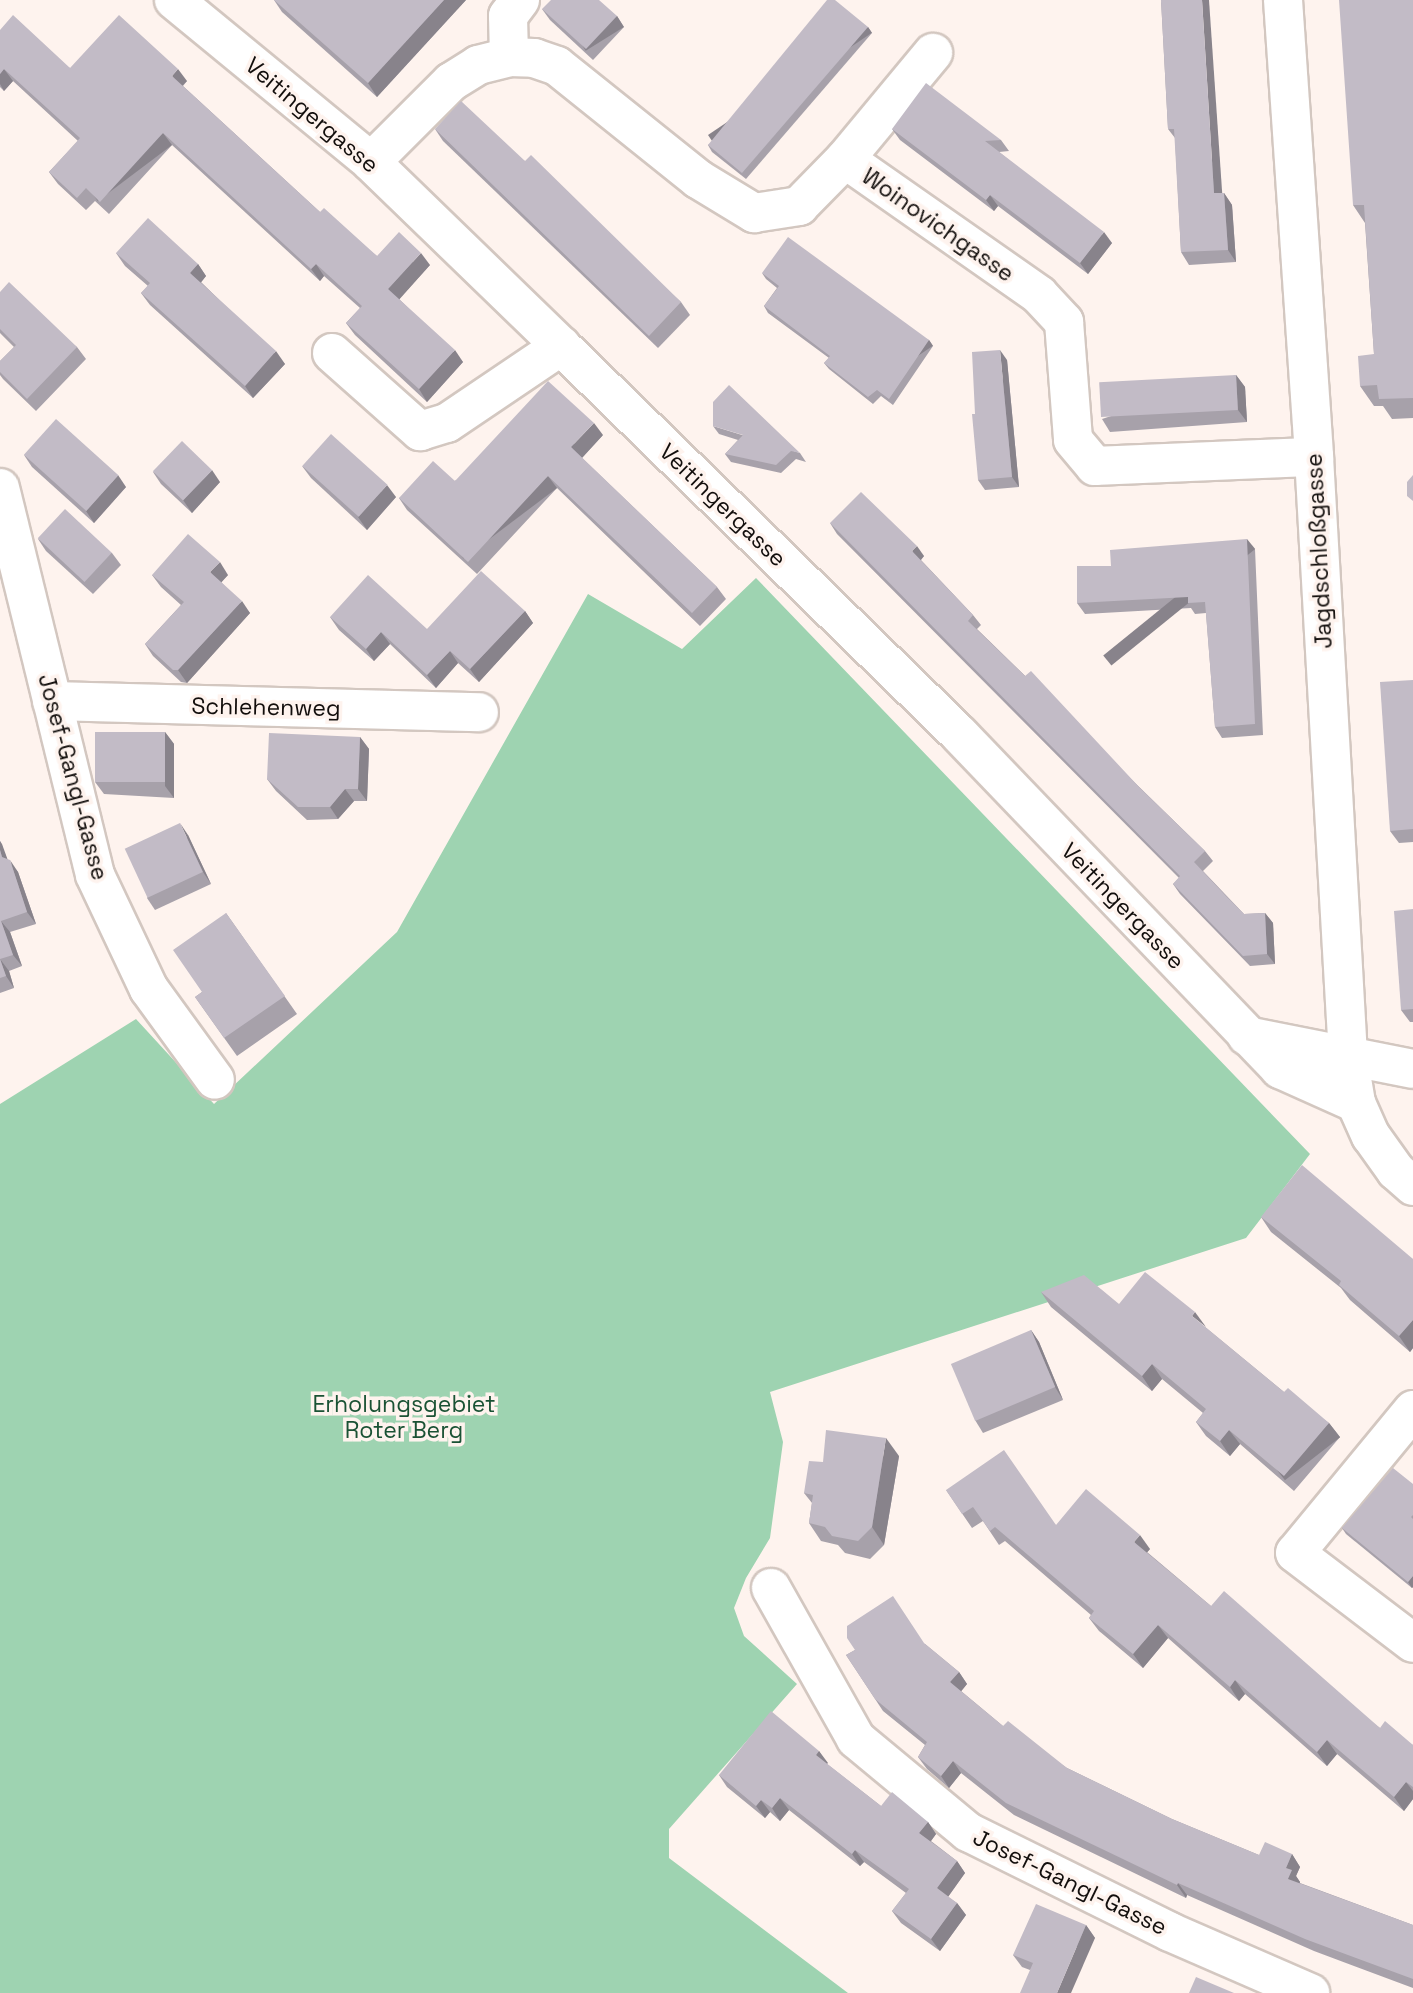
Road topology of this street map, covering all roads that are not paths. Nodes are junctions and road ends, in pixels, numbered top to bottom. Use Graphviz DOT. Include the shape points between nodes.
graph roads {
  1 [pos="174,0"];
  2 [pos="520,0"];
  3 [pos="1283,0"];
  4 [pos="933,53"];
  5 [pos="509,57"];
  6 [pos="845,159"];
  7 [pos="371,162"];
  8 [pos="561,346"];
  9 [pos="332,353"];
  10 [pos="1314,457"];
  11 [pos="0,488"];
  12 [pos="52,701"];
  13 [pos="479,712"];
  14 [pos="1247,1036"];
  15 [pos="1348,1055"];
  16 [pos="1413,1069"];
  17 [pos="215,1080"];
  18 [pos="1356,1102"];
  19 [pos="1413,1186"];
  20 [pos="1413,1409"];
  21 [pos="771,1588"];
  22 [pos="1413,1643"];
  23 [pos="1310,1993"];
  1 -- 7 [label="street, Veitingergasse"];
  2 -- 5 [label="street" via="508,16"];
  3 -- 10 [label="street, Jagdschloßgasse"];
  4 -- 6 [label="street"];
  5 -- 6 [label="street, Woinovichgasse" via="534,58 557,66 698,179 754,213 799,206"];
  5 -- 7 [label="street, Woinovichgasse" via="478,65 451,82"];
  6 -- 10 [label="street, Woinovichgasse" via="1039,295 1064,322 1073,440 1095,466"];
  7 -- 8 [label="street, Veitingergasse"];
  8 -- 9 [label="street" via="447,423 420,431"];
  8 -- 14 [label="street, Veitingergasse" via="960,735"];
  10 -- 15 [label="street, Jagdschloßgasse"];
  11 -- 12 [label="street, Josef-Gangl-Gasse"];
  12 -- 13 [label="street, Schlehenweg"];
  12 -- 17 [label="street, Josef-Gangl-Gasse" via="95,875 149,989"];
  14 -- 15 [label="street"];
  14 -- 18 [label="street, Veitingergasse" via="1280,1069"];
  15 -- 16 [label="street"];
  15 -- 18 [label="street, Jagdschloßgasse"];
  18 -- 19 [label="street" via="1371,1136"];
  20 -- 22 [label="street" via="1295,1553"];
  21 -- 23 [label="street, Josef-Gangl-Gasse" via="856,1739 968,1832 1170,1932"];
}
